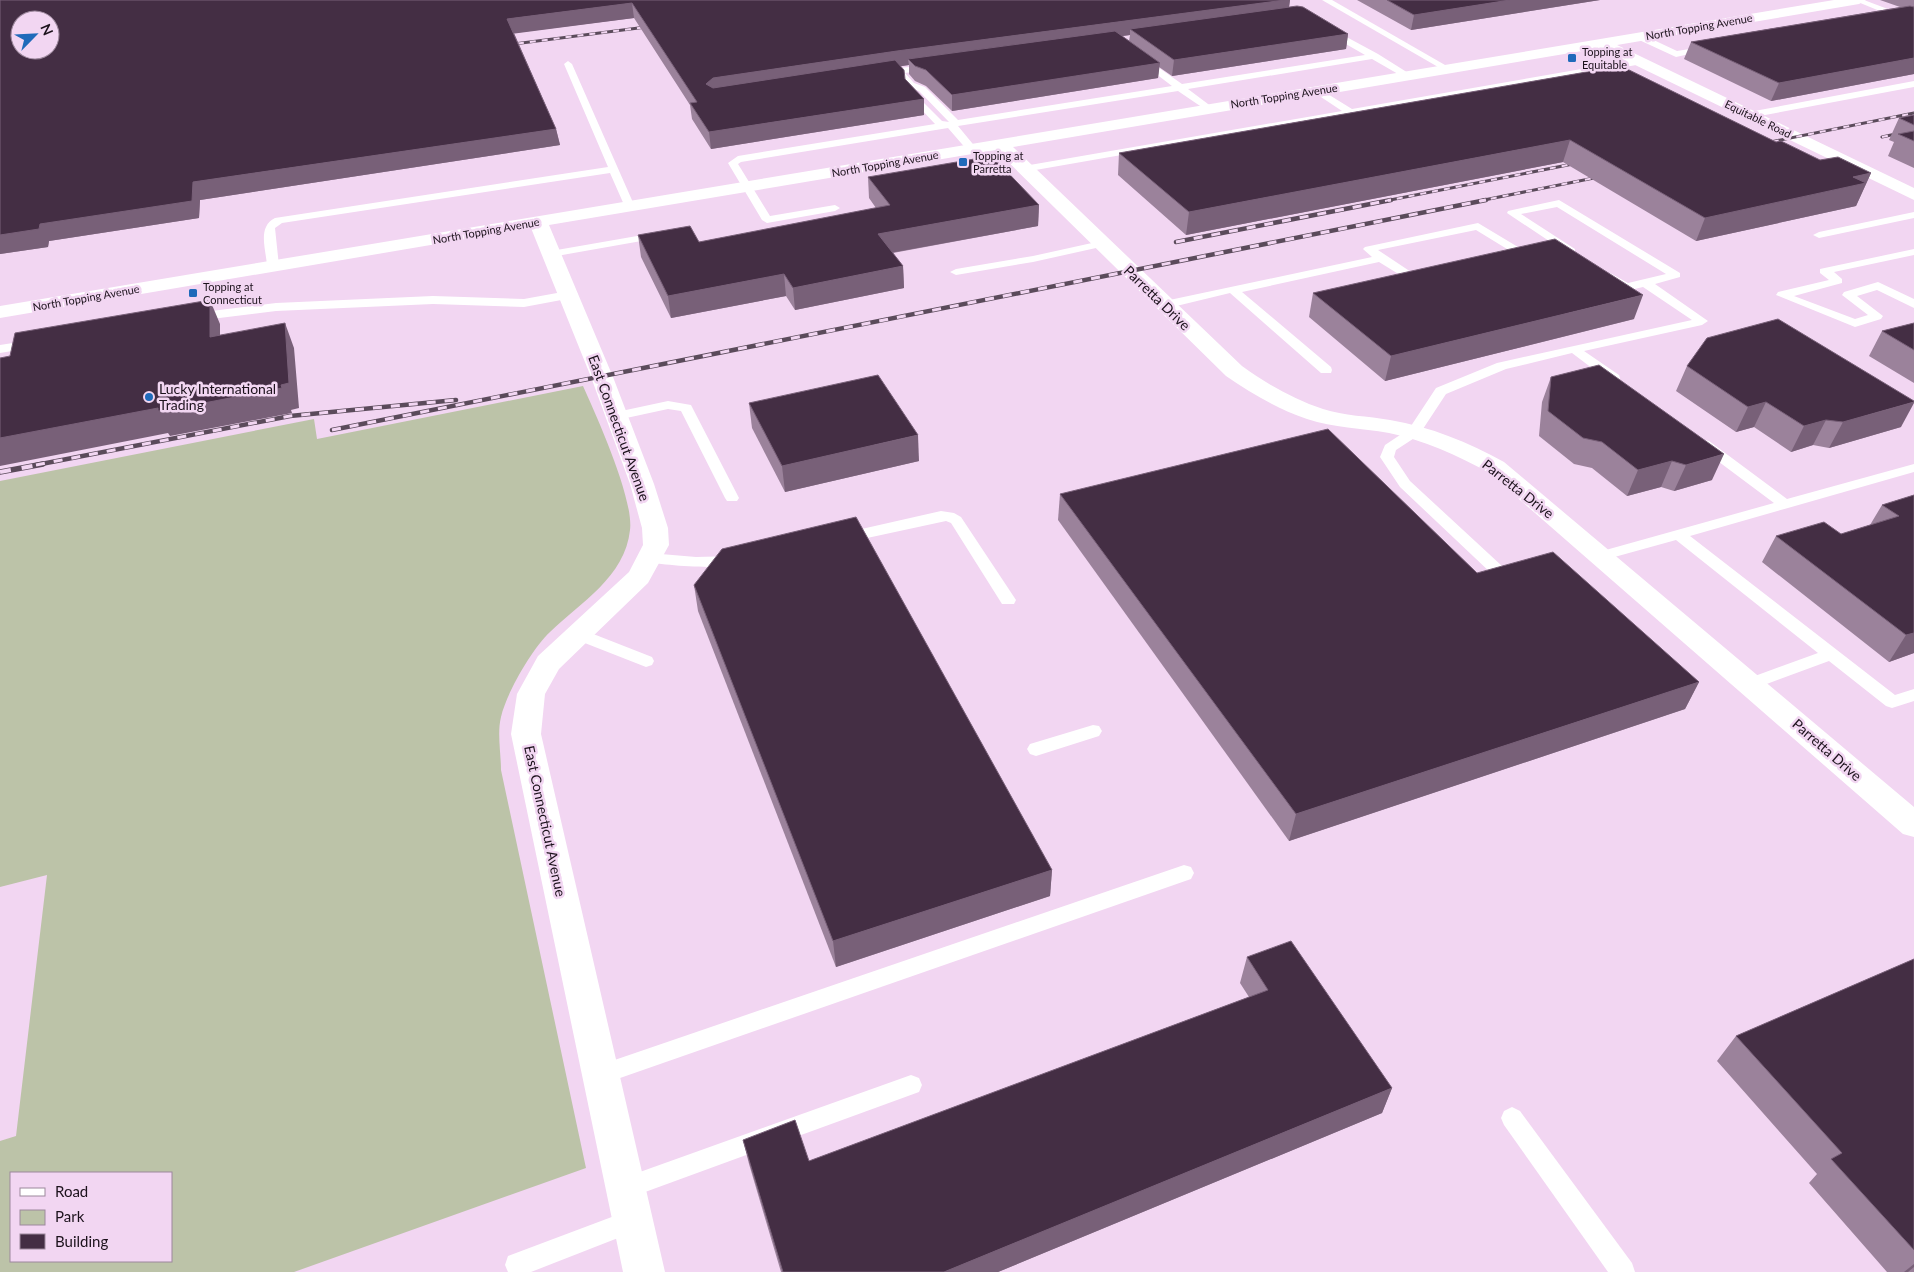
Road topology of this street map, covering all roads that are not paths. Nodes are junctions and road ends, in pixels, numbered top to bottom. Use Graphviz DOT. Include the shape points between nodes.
graph roads {
  1 [pos="1326,0"];
  2 [pos="1858,0"];
  3 [pos="1897,16"];
  4 [pos="1878,19"];
  5 [pos="1914,22"];
  6 [pos="1318,24"];
  7 [pos="1640,37"];
  8 [pos="1601,43"];
  9 [pos="1720,47"];
  10 [pos="1133,53"];
  11 [pos="1375,56"];
  12 [pos="1639,62"];
  13 [pos="568,64"];
  14 [pos="936,66"];
  15 [pos="1448,69"];
  16 [pos="1408,76"];
  17 [pos="1914,84"];
  18 [pos="1181,87"];
  19 [pos="1318,91"];
  20 [pos="1209,109"];
  21 [pos="1350,112"];
  22 [pos="1749,115"];
  23 [pos="952,126"];
  24 [pos="1000,144"];
  25 [pos="972,149"];
  26 [pos="1024,168"];
  27 [pos="614,169"];
  28 [pos="748,187"];
  29 [pos="1914,195"];
  30 [pos="630,207"];
  31 [pos="834,208"];
  32 [pos="1914,215"];
  33 [pos="538,222"];
  34 [pos="668,234"];
  35 [pos="1819,235"];
  36 [pos="1102,244"];
  37 [pos="1914,252"];
  38 [pos="551,254"];
  39 [pos="1382,258"];
  40 [pos="1484,258"];
  41 [pos="1585,260"];
  42 [pos="273,266"];
  43 [pos="1437,269"];
  44 [pos="1602,271"];
  45 [pos="956,272"];
  46 [pos="1645,283"];
  47 [pos="1233,290"];
  48 [pos="568,295"];
  49 [pos="1914,304"];
  50 [pos="1164,305"];
  51 [pos="0,312"];
  52 [pos="182,320"];
  53 [pos="48,342"];
  54 [pos="1574,349"];
  55 [pos="0,350"];
  56 [pos="1326,370"];
  57 [pos="1621,383"];
  58 [pos="617,416"];
  59 [pos="1414,432"];
  60 [pos="1691,435"];
  61 [pos="1914,468"];
  62 [pos="732,498"];
  63 [pos="1785,504"];
  64 [pos="1678,534"];
  65 [pos="828,541"];
  66 [pos="1600,556"];
  67 [pos="649,558"];
  68 [pos="753,558"];
  69 [pos="1497,570"];
  70 [pos="1008,600"];
  71 [pos="578,634"];
  72 [pos="1832,654"];
  73 [pos="646,661"];
  74 [pos="1750,684"];
  75 [pos="1914,695"];
  76 [pos="1093,731"];
  77 [pos="1036,749"];
  78 [pos="1910,817"];
  79 [pos="1184,873"];
  80 [pos="600,1075"];
  81 [pos="911,1085"];
  82 [pos="1512,1118"];
  83 [pos="626,1188"];
  84 [pos="633,1221"];
  85 [pos="517,1265"];
  86 [pos="644,1272"];
  87 [pos="1623,1272"];
  1 -- 15 [label="lane"];
  2 -- 3 [label="lane"];
  2 -- 7 [label="street, North Topping Avenue"];
  3 -- 4 [label="lane"];
  3 -- 5 [label="lane"];
  6 -- 11 [label="lane"];
  7 -- 8 [label="street, North Topping Avenue"];
  7 -- 9 [label="lane" via="1676,54"];
  8 -- 12 [label="street, Equitable Road"];
  8 -- 15 [label="street, North Topping Avenue"];
  10 -- 18 [label="lane"];
  11 -- 16 [label="lane"];
  11 -- 18 [label="lane"];
  12 -- 21 [label="lane"];
  12 -- 22 [label="street, Equitable Road"];
  13 -- 27 [label="lane"];
  14 -- 23 [label="lane" via="894,72 911,85 910,92 939,123"];
  15 -- 16 [label="street, North Topping Avenue"];
  16 -- 19 [label="street, North Topping Avenue"];
  17 -- 22 [label="lane"];
  18 -- 20 [label="lane"];
  18 -- 23 [label="lane"];
  19 -- 20 [label="street, North Topping Avenue"];
  19 -- 21 [label="lane"];
  20 -- 24 [label="street, North Topping Avenue"];
  21 -- 26 [label="lane"];
  22 -- 29 [label="street, Equitable Road"];
  23 -- 25 [label="lane"];
  23 -- 28 [label="lane" via="738,159 734,167"];
  24 -- 25 [label="street, North Topping Avenue"];
  24 -- 26 [label="street, Parretta Drive"];
  25 -- 28 [label="street, North Topping Avenue" via="948,157 870,172"];
  26 -- 36 [label="street, Parretta Drive"];
  27 -- 30 [label="lane"];
  27 -- 42 [label="lane" via="279,220 269,228"];
  28 -- 30 [label="street, North Topping Avenue"];
  28 -- 31 [label="lane" via="767,220"];
  30 -- 33 [label="street, North Topping Avenue"];
  32 -- 35 [label="lane"];
  33 -- 38 [label="street, East Connecticut Avenue"];
  33 -- 42 [label="street, North Topping Avenue"];
  34 -- 38 [label="lane"];
  36 -- 45 [label="lane"];
  36 -- 50 [label="street, Parretta Drive"];
  37 -- 49 [label="lane" via="1824,271 1838,281 1782,295 1855,323 1877,316 1848,294 1878,286"];
  38 -- 48 [label="street, East Connecticut Avenue"];
  39 -- 40 [label="lane" via="1369,248 1478,226 1517,250"];
  39 -- 43 [label="lane" via="1408,276"];
  39 -- 47 [label="lane"];
  41 -- 46 [label="lane" via="1512,213 1559,203 1676,275"];
  42 -- 51 [label="street, North Topping Avenue"];
  44 -- 46 [label="lane" via="1626,287"];
  46 -- 54 [label="lane" via="1702,321"];
  47 -- 50 [label="lane"];
  47 -- 56 [label="lane"];
  48 -- 52 [label="lane" via="524,303 434,300 276,307"];
  48 -- 58 [label="street, East Connecticut Avenue"];
  50 -- 59 [label="street, Parretta Drive" via="1234,371 1265,393 1330,418"];
  53 -- 55 [label="lane"];
  54 -- 57 [label="lane"];
  54 -- 59 [label="lane" via="1502,366 1441,391"];
  58 -- 62 [label="lane" via="668,405 686,408"];
  58 -- 67 [label="street, East Connecticut Avenue" via="655,528 656,545"];
  59 -- 66 [label="street, Parretta Drive" via="1464,449 1496,467"];
  59 -- 69 [label="lane" via="1390,448 1388,457 1405,484"];
  60 -- 63 [label="lane"];
  61 -- 63 [label="lane"];
  63 -- 64 [label="lane"];
  64 -- 66 [label="lane"];
  64 -- 72 [label="lane"];
  65 -- 70 [label="lane" via="949,516 956,520"];
  66 -- 74 [label="street, Parretta Drive"];
  67 -- 68 [label="lane" via="696,562"];
  67 -- 71 [label="street, East Connecticut Avenue" via="639,577"];
  71 -- 73 [label="lane"];
  71 -- 80 [label="street, East Connecticut Avenue" via="548,663 535,686 526,734"];
  72 -- 74 [label="lane"];
  72 -- 75 [label="lane" via="1892,702"];
  74 -- 78 [label="street, Parretta Drive"];
  76 -- 77 [label="lane"];
  79 -- 80 [label="lane"];
  80 -- 83 [label="street, East Connecticut Avenue"];
  81 -- 83 [label="lane"];
  82 -- 87 [label="lane"];
  83 -- 84 [label="street, East Connecticut Avenue"];
  84 -- 85 [label="lane"];
  84 -- 86 [label="street, East Connecticut Avenue"];
}
